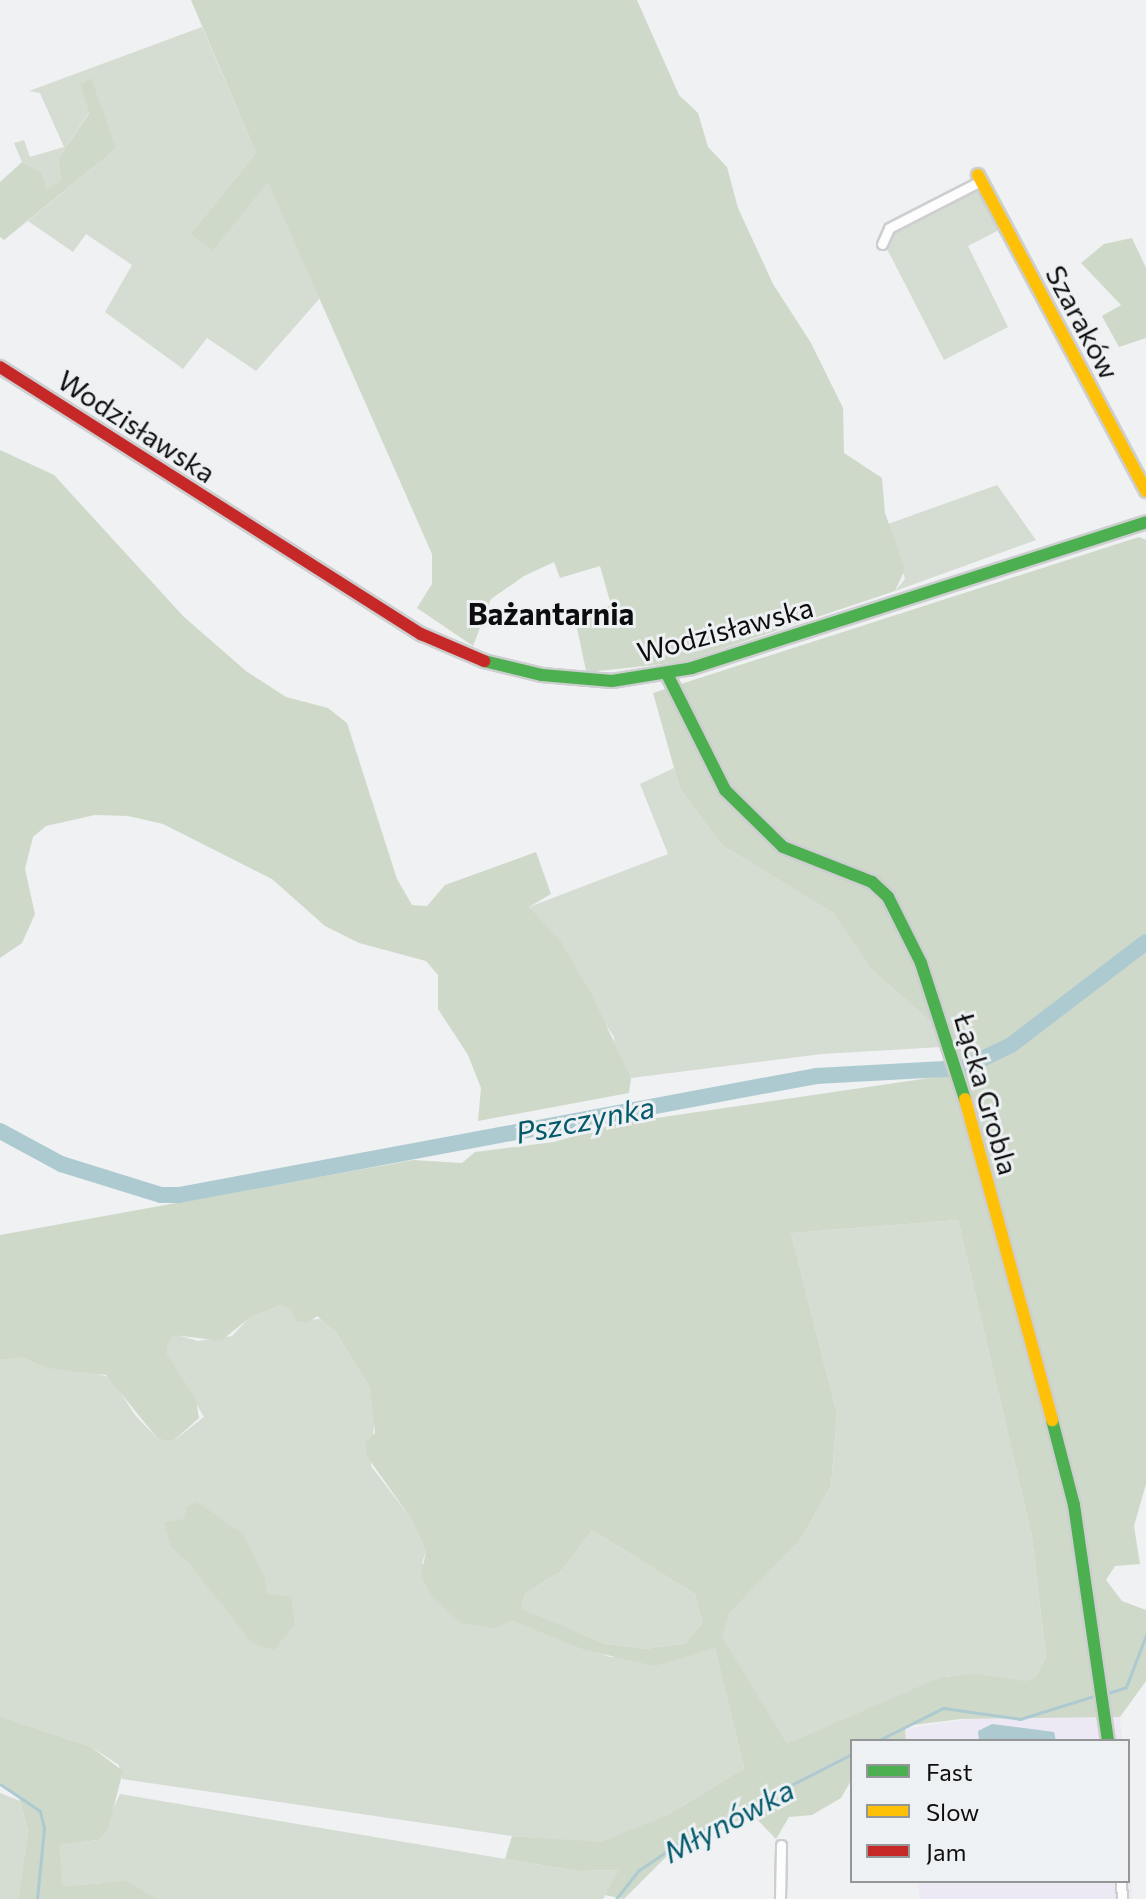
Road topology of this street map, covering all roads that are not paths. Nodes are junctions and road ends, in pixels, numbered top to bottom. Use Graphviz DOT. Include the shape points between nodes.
graph roads {
  1 [pos="980,178"];
  2 [pos="882,244"];
  3 [pos="0,367"];
  4 [pos="1146,491"];
  5 [pos="1146,522"];
  6 [pos="667,674"];
  7 [pos="1108,1739"];
  8 [pos="781,1845"];
  9 [pos="780,1899"];
  1 -- 2 [label="street" via="889,228"];
  1 -- 4 [label="street, Szaraków"];
  3 -- 6 [label="street, Wodzisławska" via="385,612 458,651 493,665 564,678 612,681"];
  5 -- 6 [label="street, Wodzisławska"];
  6 -- 7 [label="street, Łącka Grobla" via="725,790 760,830 783,847 872,882 888,897 921,963 948,1038 1074,1505"];
  8 -- 9 [label="street"];
}
